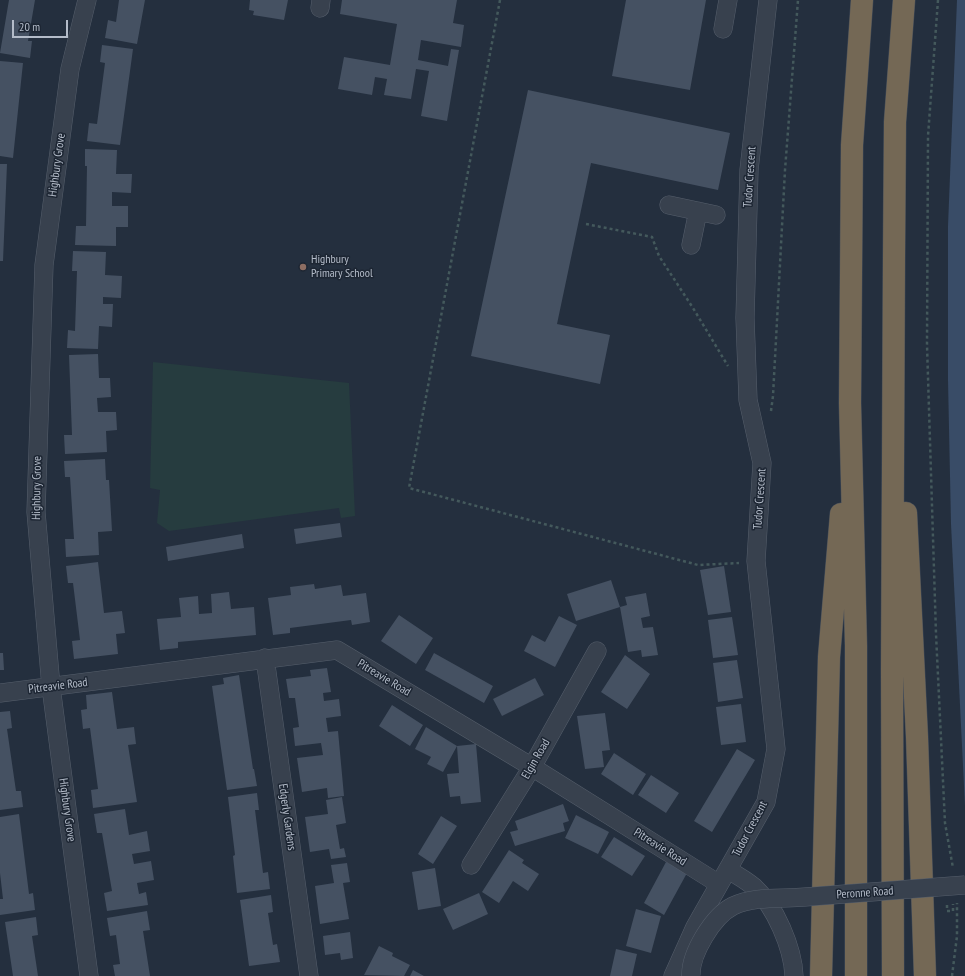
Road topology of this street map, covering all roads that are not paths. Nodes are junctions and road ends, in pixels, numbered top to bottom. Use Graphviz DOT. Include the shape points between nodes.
graph roads {
  1 [pos="87,0"];
  2 [pos="728,0"];
  3 [pos="768,0"];
  4 [pos="862,0"];
  5 [pos="904,0"];
  6 [pos="723,29"];
  7 [pos="669,205"];
  8 [pos="698,211"];
  9 [pos="716,215"];
  10 [pos="691,245"];
  11 [pos="894,257"];
  12 [pos="850,403"];
  13 [pos="597,651"];
  14 [pos="264,658"];
  15 [pos="51,687"];
  16 [pos="0,693"];
  17 [pos="532,767"];
  18 [pos="471,865"];
  19 [pos="724,877"];
  20 [pos="959,886"];
  21 [pos="89,976"];
  22 [pos="309,976"];
  23 [pos="673,976"];
  24 [pos="691,976"];
  25 [pos="794,976"];
  26 [pos="821,976"];
  27 [pos="856,976"];
  28 [pos="893,976"];
  29 [pos="925,976"];
  1 -- 15 [label="street, Highbury Grove" via="70,69 44,265 36,512"];
  2 -- 6 [label="street"];
  3 -- 19 [label="street, Tudor Crescent" via="749,170 745,318 748,400 762,463 756,561 776,749 766,802"];
  4 -- 12 [label="highway" via="852,145"];
  5 -- 11 [label="highway" via="896,122"];
  7 -- 8 [label="street"];
  8 -- 9 [label="street"];
  8 -- 10 [label="street"];
  11 -- 28 [label="highway"];
  11 -- 29 [label="highway" via="917,737"];
  12 -- 26 [label="highway" via="829,657"];
  12 -- 27 [label="highway" via="856,646"];
  13 -- 17 [label="street, Elgin Road"];
  14 -- 15 [label="street, Pitreavie Road"];
  14 -- 17 [label="street, Pitreavie Road" via="337,650"];
  14 -- 22 [label="street, Edgerly Gardens"];
  15 -- 16 [label="street, Pitreavie Road"];
  15 -- 21 [label="street, Highbury Grove"];
  17 -- 18 [label="street, Elgin Road"];
  17 -- 19 [label="street, Pitreavie Road"];
  19 -- 23 [label="street, Tudor Crescent" via="695,927"];
  19 -- 25 [label="street" via="755,888 773,911 792,957"];
  20 -- 24 [label="street, Peronne Road, bridge" via="768,900 734,906 725,911 712,925 690,968"];
}
